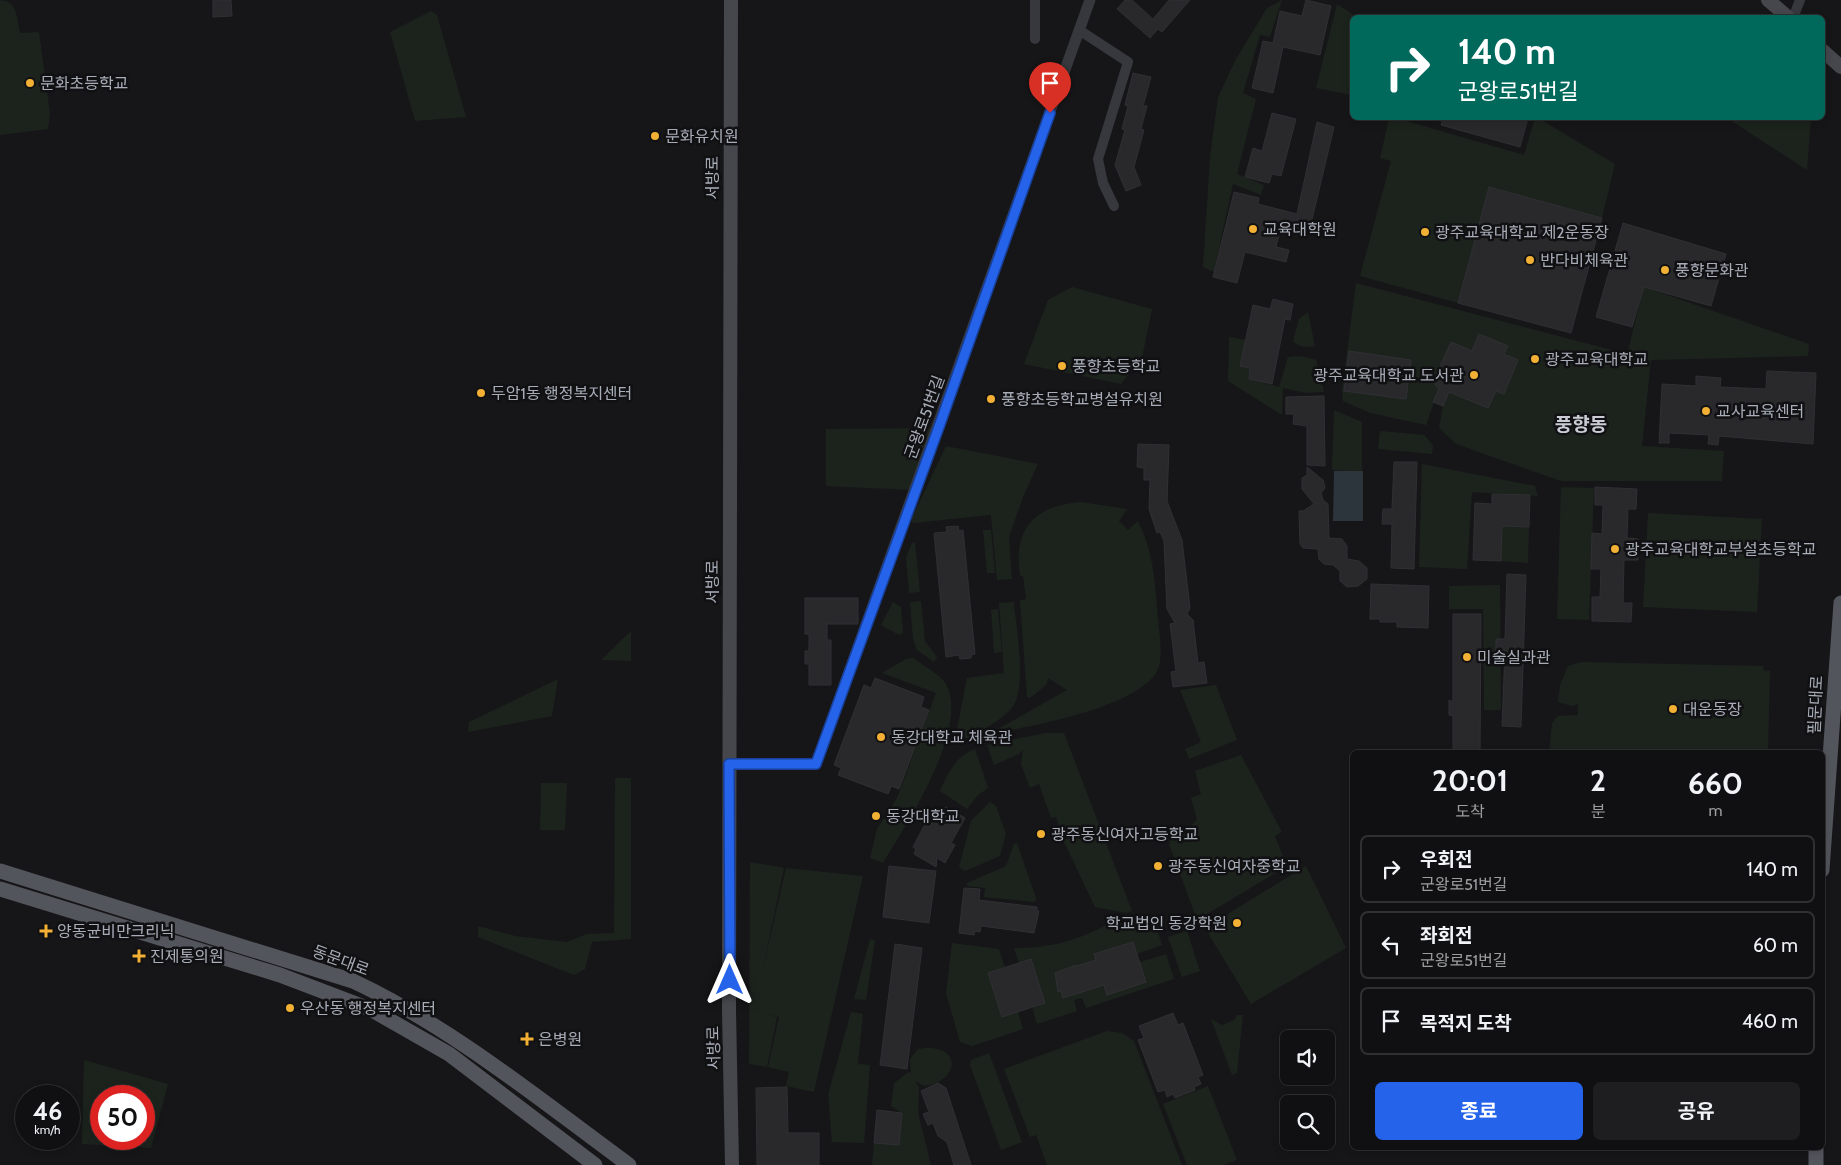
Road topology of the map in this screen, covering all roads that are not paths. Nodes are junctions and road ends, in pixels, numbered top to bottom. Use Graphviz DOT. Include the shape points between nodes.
graph roads {
  1 [pos="730,0"];
  2 [pos="1035,0"];
  3 [pos="1090,0"];
  4 [pos="1768,0"];
  5 [pos="1800,0"];
  6 [pos="1785,15"];
  7 [pos="1794,15"];
  8 [pos="1079,30"];
  9 [pos="1035,39"];
  10 [pos="1825,53"];
  11 [pos="1841,67"];
  12 [pos="1114,206"];
  13 [pos="1841,603"];
  14 [pos="1838,652"];
  15 [pos="729,764"];
  16 [pos="1825,829"];
  17 [pos="0,871"];
  18 [pos="0,889"];
  19 [pos="1816,1150"];
  20 [pos="595,1165"];
  21 [pos="629,1165"];
  22 [pos="732,1165"];
  23 [pos="1816,1165"];
  1 -- 15 [label="main road, 서방로"];
  2 -- 9 [label="street"];
  3 -- 8 [label="street, 군왕로51번길"];
  4 -- 6 [label="main road"];
  5 -- 7 [label="street"];
  8 -- 12 [label="street" via="1128,62 1098,159 1103,183"];
  8 -- 15 [label="street, 군왕로51번길" via="816,764"];
  10 -- 11 [label="main road"];
  13 -- 14 [label="main road, 필문대로"];
  14 -- 16 [label="main road, 필문대로"];
  15 -- 22 [label="main road, 서방로"];
  17 -- 21 [label="main road, 동문대로" via="353,981 447,1034"];
  18 -- 20 [label="main road" via="280,975 372,1010 449,1054"];
  19 -- 23 [label="main road"];
}
